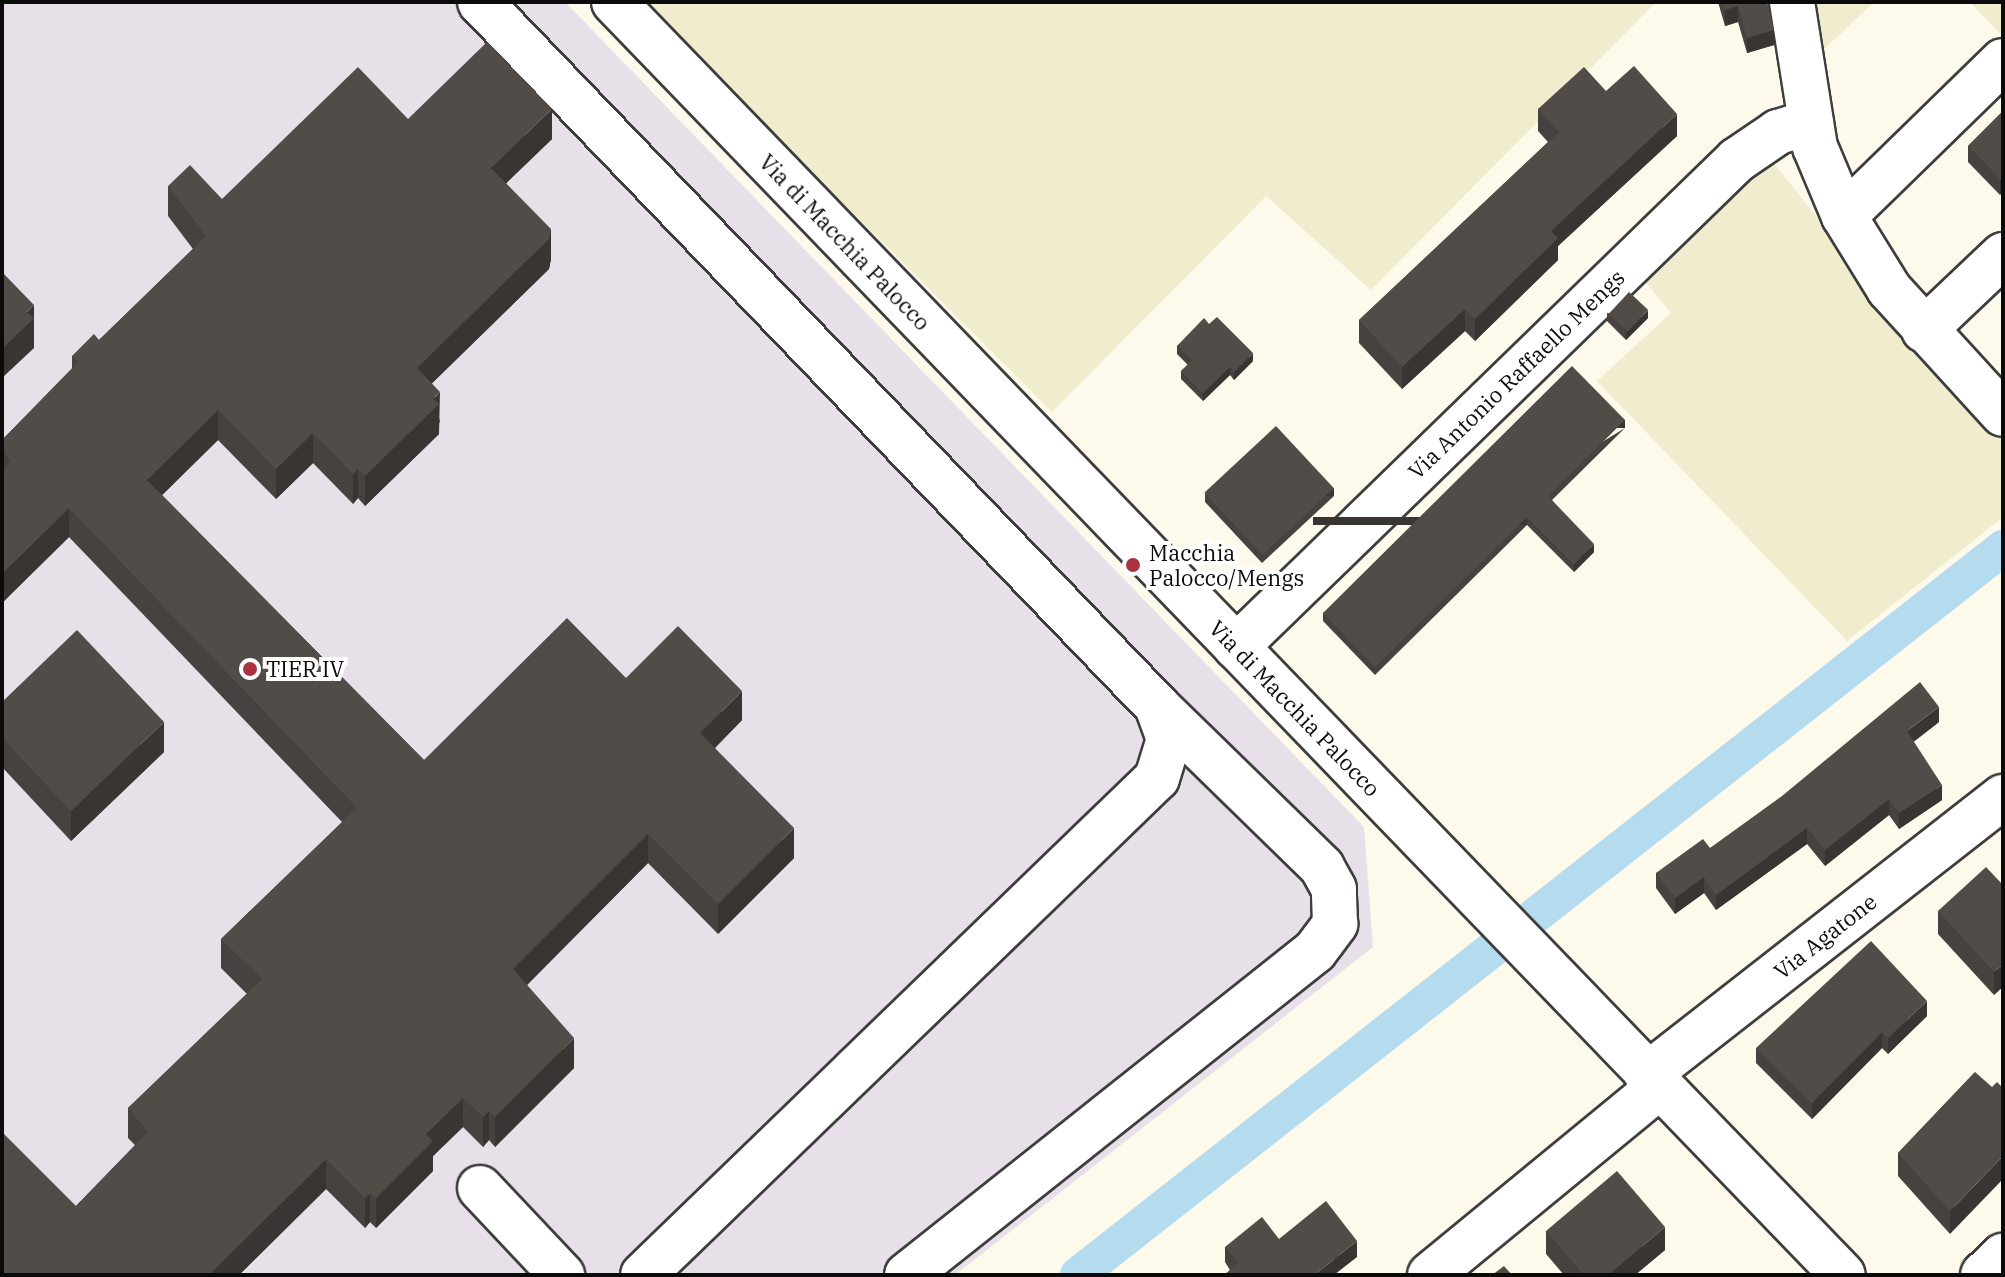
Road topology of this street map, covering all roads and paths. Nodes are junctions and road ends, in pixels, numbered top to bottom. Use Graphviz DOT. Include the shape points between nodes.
graph roads {
  1 [pos="480,2"];
  2 [pos="614,2"];
  3 [pos="1792,2"];
  4 [pos="2003,61"];
  5 [pos="1810,122"];
  6 [pos="1844,216"];
  7 [pos="2003,255"];
  8 [pos="1924,330"];
  9 [pos="2003,414"];
  10 [pos="1236,647"];
  11 [pos="1157,706"];
  12 [pos="2003,797"];
  13 [pos="1652,1082"];
  14 [pos="480,1188"];
  15 [pos="2003,1256"];
  16 [pos="562,1275"];
  17 [pos="643,1275"];
  18 [pos="907,1275"];
  19 [pos="1430,1275"];
  20 [pos="1843,1275"];
  21 [pos="1983,1275"];
  1 -- 11 [label="street"];
  2 -- 10 [label="street, Via di Macchia Palocco"];
  3 -- 5 [label="street"];
  4 -- 6 [label="street"];
  5 -- 6 [label="street"];
  5 -- 10 [label="street, Via Antonio Raffaello Mengs" via="1778,132 1737,160"];
  6 -- 8 [label="street"];
  7 -- 8 [label="street"];
  8 -- 9 [label="street"];
  10 -- 13 [label="street, Via di Macchia Palocco"];
  11 -- 17 [label="street" via="1170,749 1157,778"];
  11 -- 18 [label="street" via="1322,867 1334,889 1335,924 1315,951"];
  12 -- 13 [label="street, Via Agatone"];
  13 -- 19 [label="street, Via Agatone"];
  13 -- 20 [label="street, Via di Macchia Palocco"];
  14 -- 16 [label="street"];
  15 -- 21 [label="street"];
}
